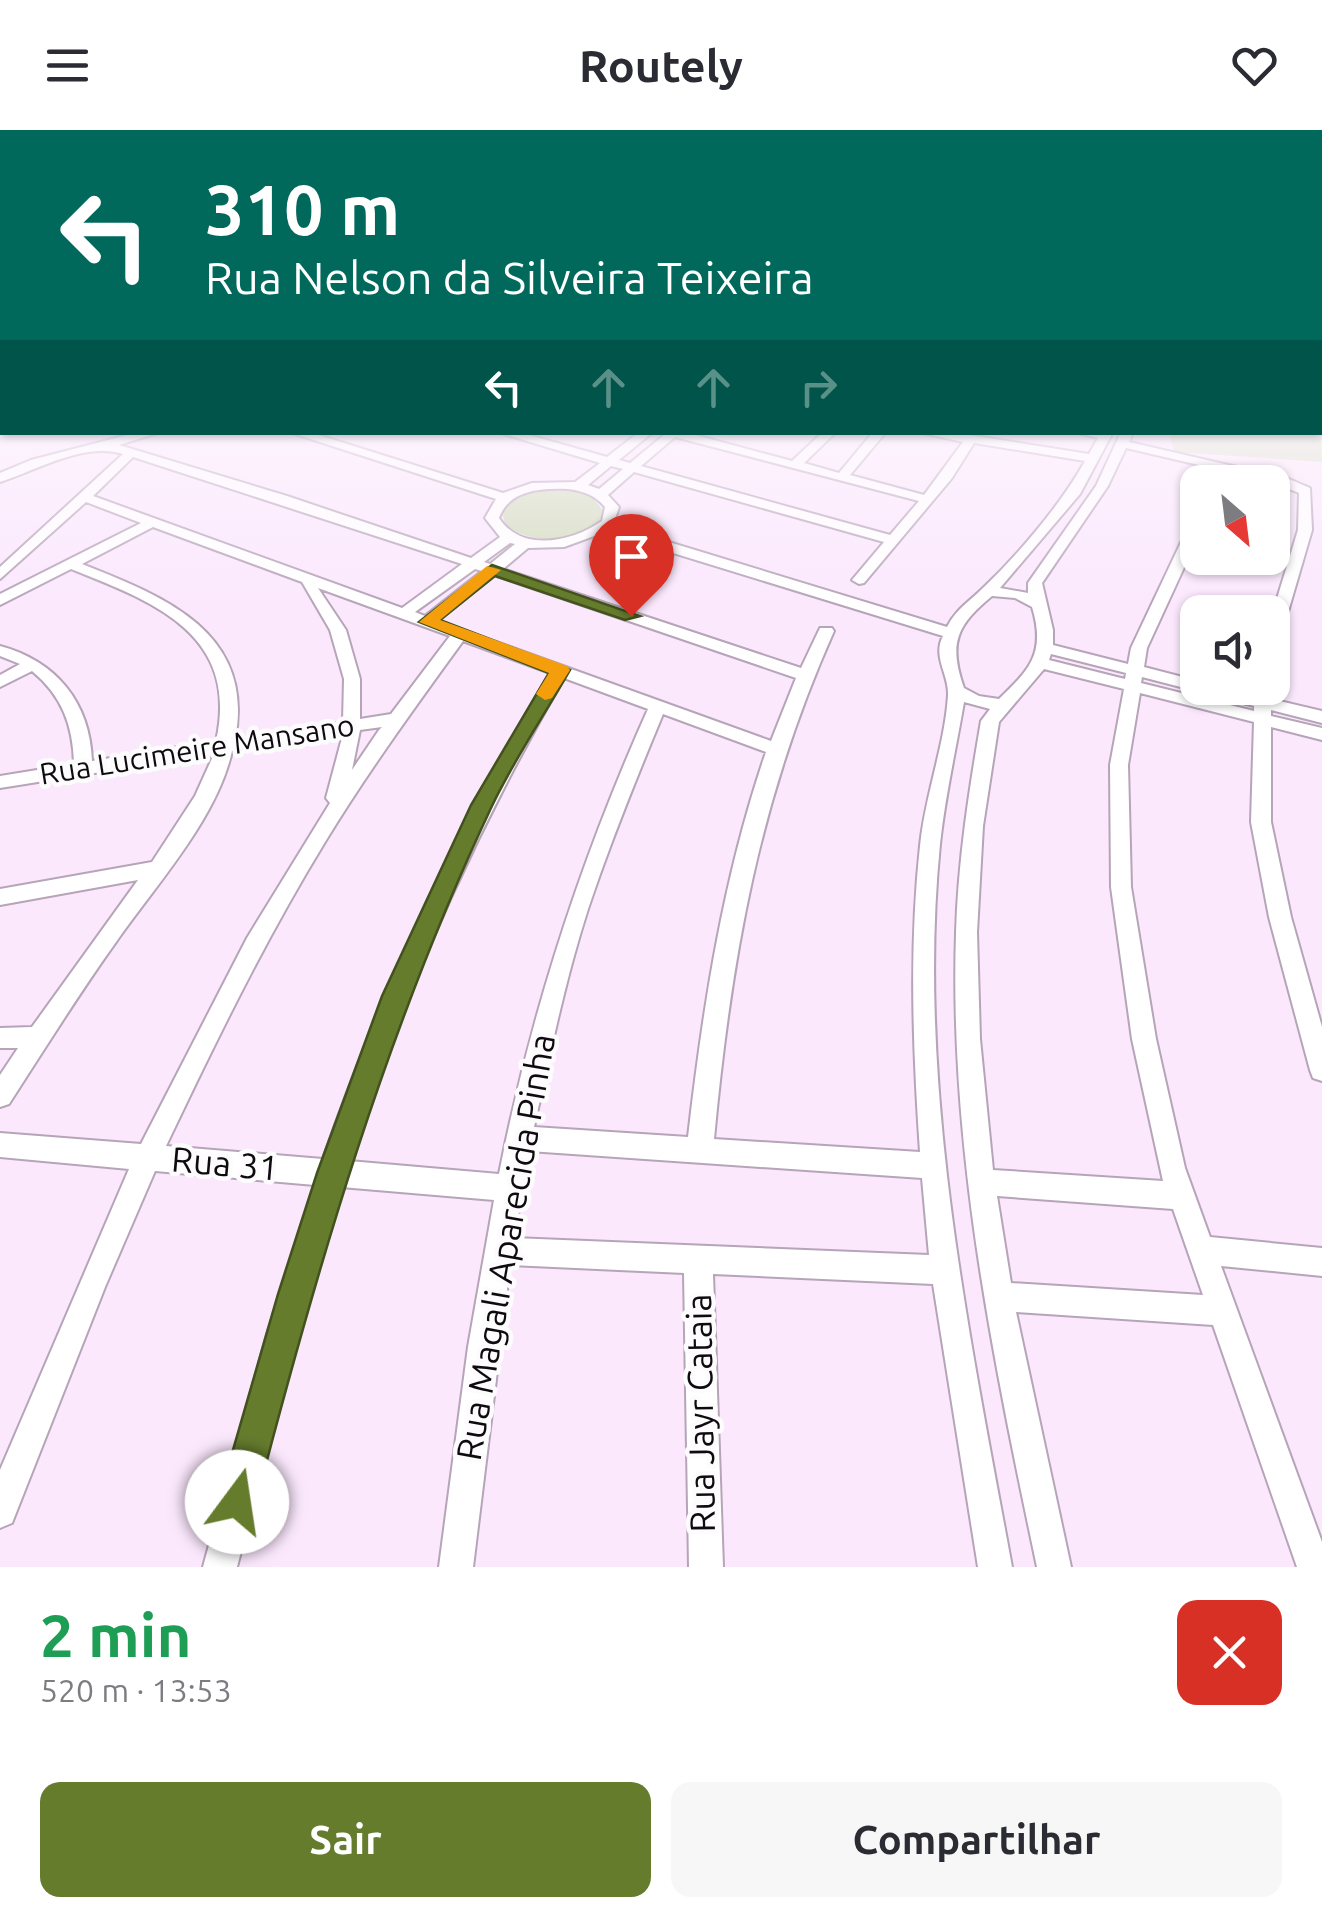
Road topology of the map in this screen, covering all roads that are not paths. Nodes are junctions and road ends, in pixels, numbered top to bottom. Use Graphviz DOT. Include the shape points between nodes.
graph roads {
  1 [pos="114,470"];
  2 [pos="181,470"];
  3 [pos="416,470"];
  4 [pos="599,470"];
  5 [pos="628,470"];
  6 [pos="637,470"];
  7 [pos="819,470"];
  8 [pos="847,470"];
  9 [pos="952,470"];
  10 [pos="1088,470"];
  11 [pos="1106,470"];
  12 [pos="842,476"];
  13 [pos="578,486"];
  14 [pos="1290,486"];
  15 [pos="600,494"];
  16 [pos="86,498"];
  17 [pos="505,498"];
  18 [pos="926,499"];
  19 [pos="154,522"];
  20 [pos="604,528"];
  21 [pos="509,537"];
  22 [pos="892,540"];
  23 [pos="527,542"];
  24 [pos="1180,558"];
  25 [pos="473,563"];
  26 [pos="68,564"];
  27 [pos="492,570"];
  28 [pos="0,575"];
  29 [pos="308,578"];
  30 [pos="859,580"];
  31 [pos="989,591"];
  32 [pos="1286,595"];
  33 [pos="0,600"];
  34 [pos="369,600"];
  35 [pos="1039,605"];
  36 [pos="404,614"];
  37 [pos="330,615"];
  38 [pos="428,622"];
  39 [pos="826,631"];
  40 [pos="950,633"];
  41 [pos="460,634"];
  42 [pos="0,651"];
  43 [pos="1042,656"];
  44 [pos="32,664"];
  45 [pos="560,670"];
  46 [pos="804,675"];
  47 [pos="1133,678"];
  48 [pos="0,682"];
  49 [pos="1180,684"];
  50 [pos="1180,687"];
  51 [pos="957,691"];
  52 [pos="1000,705"];
  53 [pos="1263,705"];
  54 [pos="1267,705"];
  55 [pos="1271,705"];
  56 [pos="658,706"];
  57 [pos="1322,718"];
  58 [pos="395,719"];
  59 [pos="352,726"];
  60 [pos="1322,734"];
  61 [pos="224,746"];
  62 [pos="775,748"];
  63 [pos="82,769"];
  64 [pos="0,782"];
  65 [pos="338,803"];
  66 [pos="156,869"];
  67 [pos="0,898"];
  68 [pos="39,1037"];
  69 [pos="0,1038"];
  70 [pos="1322,1070"];
  71 [pos="0,1096"];
  72 [pos="519,1138"];
  73 [pos="0,1145"];
  74 [pos="700,1150"];
  75 [pos="148,1157"];
  76 [pos="933,1166"];
  77 [pos="332,1173"];
  78 [pos="984,1182"];
  79 [pos="509,1188"];
  80 [pos="1182,1196"];
  81 [pos="1201,1250"];
  82 [pos="498,1251"];
  83 [pos="698,1260"];
  84 [pos="1322,1262"];
  85 [pos="945,1270"];
  86 [pos="1000,1297"];
  87 [pos="1223,1311"];
  88 [pos="0,1512"];
  89 [pos="220,1567"];
  90 [pos="456,1567"];
  91 [pos="706,1567"];
  92 [pos="994,1567"];
  93 [pos="1054,1567"];
  94 [pos="1314,1567"];
  1 -- 16 [label="street"];
  2 -- 25 [label="street"];
  3 -- 17 [label="street"];
  4 -- 13 [label="street"];
  5 -- 15 [label="street"];
  6 -- 22 [label="street"];
  7 -- 12 [label="street"];
  8 -- 12 [label="street"];
  9 -- 18 [label="street"];
  10 -- 31 [label="street"];
  11 -- 35 [label="street" via="1034,583"];
  12 -- 18 [label="street"];
  13 -- 15 [label="street"];
  13 -- 17 [label="street" via="540,486"];
  14 -- 32 [label="street" via="1308,496"];
  15 -- 20 [label="street" via="612,512"];
  16 -- 19 [label="street"];
  16 -- 28 [label="street"];
  17 -- 21 [label="street" via="492,518"];
  18 -- 22 [label="street"];
  19 -- 26 [label="street"];
  19 -- 29 [label="street"];
  20 -- 23 [label="street" via="571,542"];
  20 -- 40 [label="street"];
  21 -- 23 [label="street"];
  21 -- 25 [label="street"];
  22 -- 30 [label="street"];
  23 -- 27 [label="street"];
  24 -- 47 [label="street" via="1141,639"];
  25 -- 27 [label="street"];
  25 -- 36 [label="street"];
  26 -- 33 [label="street"];
  26 -- 61 [label="street" via="160,602 198,630 226,683"];
  27 -- 38 [label="street"];
  27 -- 46 [label="street"];
  29 -- 34 [label="street"];
  29 -- 37 [label="street"];
  31 -- 35 [label="street"];
  31 -- 40 [label="street"];
  34 -- 36 [label="street"];
  34 -- 37 [label="street"];
  35 -- 43 [label="street"];
  36 -- 38 [label="street"];
  37 -- 59 [label="street" via="349,662"];
  38 -- 41 [label="street"];
  39 -- 46 [label="street"];
  40 -- 51 [label="street" via="946,655"];
  41 -- 45 [label="street"];
  41 -- 58 [label="street"];
  42 -- 44 [label="street"];
  43 -- 47 [label="street"];
  43 -- 52 [label="street" via="1022,688"];
  44 -- 48 [label="street"];
  44 -- 63 [label="street" via="72,704 82,734"];
  45 -- 56 [label="street"];
  45 -- 77 [label="street" via="454,861 395,996"];
  46 -- 62 [label="street"];
  47 -- 49 [label="street"];
  47 -- 50 [label="street"];
  47 -- 80 [label="street" via="1119,765 1121,886 1144,1040"];
  51 -- 52 [label="street"];
  51 -- 76 [label="street" via="926,900 924,1035"];
  52 -- 78 [label="street" via="981,762 967,916"];
  53 -- 70 [label="street" via="1261,822"];
  54 -- 60 [label="street"];
  55 -- 57 [label="street"];
  56 -- 62 [label="street"];
  56 -- 72 [label="street, Rua Magali Aparecida Pinha" via="614,803 571,926"];
  58 -- 59 [label="street, Rua Lucimeire Mansano"];
  58 -- 65 [label="street"];
  59 -- 61 [label="street, Rua Lucimeire Mansano"];
  59 -- 65 [label="street"];
  61 -- 63 [label="street, Rua Lucimeire Mansano"];
  61 -- 66 [label="street" via="205,798"];
  62 -- 74 [label="street" via="731,912"];
  63 -- 64 [label="street, Rua Lucimeire Mansano"];
  65 -- 75 [label="street" via="243,966"];
  66 -- 67 [label="street"];
  66 -- 68 [label="street"];
  68 -- 69 [label="street"];
  68 -- 71 [label="street"];
  72 -- 74 [label="street"];
  72 -- 79 [label="street, Rua Magali Aparecida Pinha"];
  73 -- 75 [label="street, Rua 31"];
  74 -- 76 [label="street"];
  75 -- 77 [label="street, Rua 31"];
  75 -- 88 [label="street"];
  76 -- 85 [label="street"];
  77 -- 79 [label="street, Rua 31"];
  77 -- 89 [label="street"];
  78 -- 80 [label="street"];
  78 -- 86 [label="street"];
  79 -- 82 [label="street, Rua Magali Aparecida Pinha"];
  80 -- 81 [label="street"];
  81 -- 84 [label="street"];
  81 -- 87 [label="street"];
  82 -- 83 [label="street"];
  82 -- 90 [label="street, Rua Magali Aparecida Pinha"];
  83 -- 85 [label="street"];
  83 -- 91 [label="street, Rua Jayr Cataia"];
  85 -- 92 [label="street"];
  86 -- 87 [label="street"];
  86 -- 93 [label="street"];
  87 -- 94 [label="street"];
}
